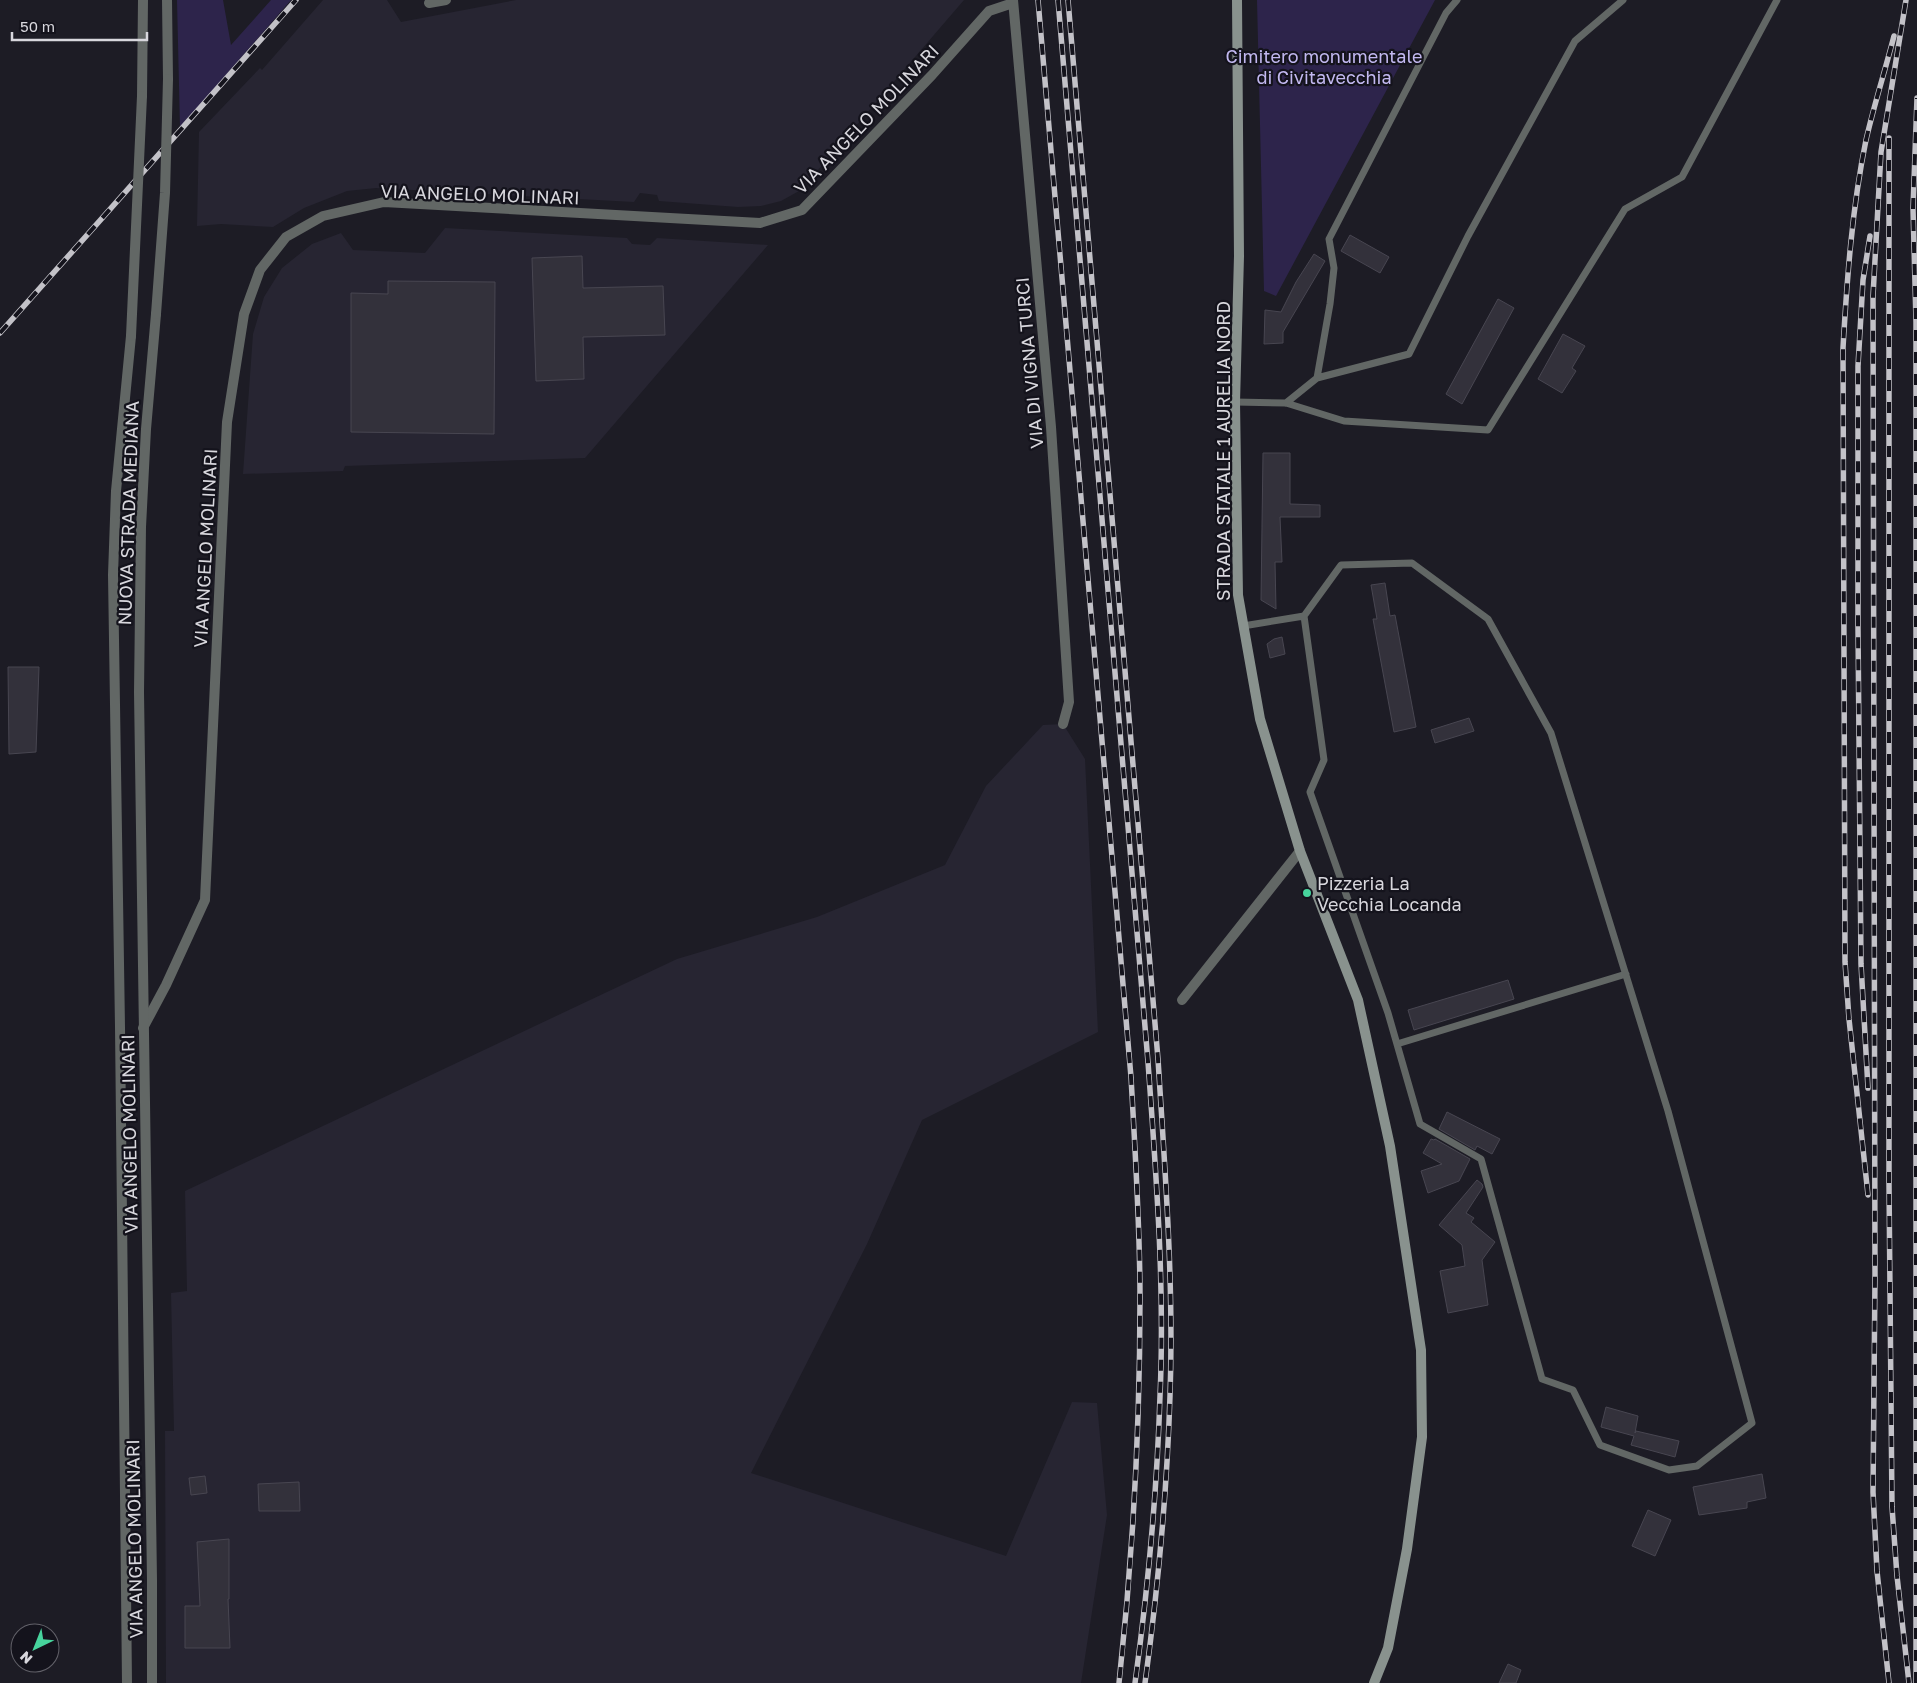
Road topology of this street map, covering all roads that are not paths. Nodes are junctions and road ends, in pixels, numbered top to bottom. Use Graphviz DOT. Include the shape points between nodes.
graph roads {
  1 [pos="143,0"];
  2 [pos="167,0"];
  3 [pos="446,0"];
  4 [pos="1237,0"];
  5 [pos="1457,0"];
  6 [pos="1623,0"];
  7 [pos="1778,0"];
  8 [pos="1013,1"];
  9 [pos="429,3"];
  10 [pos="1316,378"];
  11 [pos="1235,402"];
  12 [pos="1286,403"];
  13 [pos="1304,616"];
  14 [pos="1243,626"];
  15 [pos="1063,724"];
  16 [pos="1300,851"];
  17 [pos="1626,974"];
  18 [pos="1182,1000"];
  19 [pos="120,1027"];
  20 [pos="143,1028"];
  21 [pos="1397,1044"];
  22 [pos="127,1683"];
  23 [pos="152,1683"];
  24 [pos="1374,1683"];
  1 -- 19 [label="street, NUOVA STRADA MEDIANA, bridge" via="131,336 116,491 113,575"];
  2 -- 20 [label="street, NUOVA STRADA MEDIANA, bridge" via="165,193 141,526"];
  3 -- 9 [label="street"];
  4 -- 11 [label="main road, STRADA STATALE 1 AURELIA NORD" via="1239,256"];
  5 -- 10 [label="lane" via="1446,13 1328,239 1334,268"];
  6 -- 10 [label="lane" via="1575,41 1468,236 1409,354"];
  7 -- 12 [label="lane" via="1682,177 1625,209 1488,430 1344,421"];
  8 -- 15 [label="street, VIA DI VIGNA TURCI" via="1052,447 1069,702"];
  8 -- 20 [label="street, VIA ANGELO MOLINARI" via="990,11 802,210 760,223 384,202 323,216 286,237 260,270 244,314 227,422 205,900"];
  10 -- 12 [label="lane"];
  11 -- 12 [label="lane"];
  11 -- 14 [label="main road, STRADA STATALE 1 AURELIA NORD" via="1238,595"];
  13 -- 14 [label="lane"];
  13 -- 17 [label="lane" via="1341,565 1412,563 1488,618 1551,733"];
  13 -- 21 [label="lane" via="1324,760 1310,792"];
  14 -- 16 [label="main road, STRADA STATALE 1 AURELIA NORD" via="1260,719"];
  16 -- 18 [label="street"];
  16 -- 24 [label="main road, STRADA STATALE 1 AURELIA NORD" via="1358,1000 1390,1146 1421,1350 1422,1437 1407,1549 1388,1648"];
  17 -- 21 [label="lane"];
  17 -- 21 [label="lane" via="1668,1111 1752,1423 1698,1466 1669,1470 1600,1445 1573,1390 1542,1379 1481,1159 1420,1124"];
  19 -- 22 [label="street, VIA ANGELO MOLINARI"];
  20 -- 23 [label="street, VIA ANGELO MOLINARI"];
}
